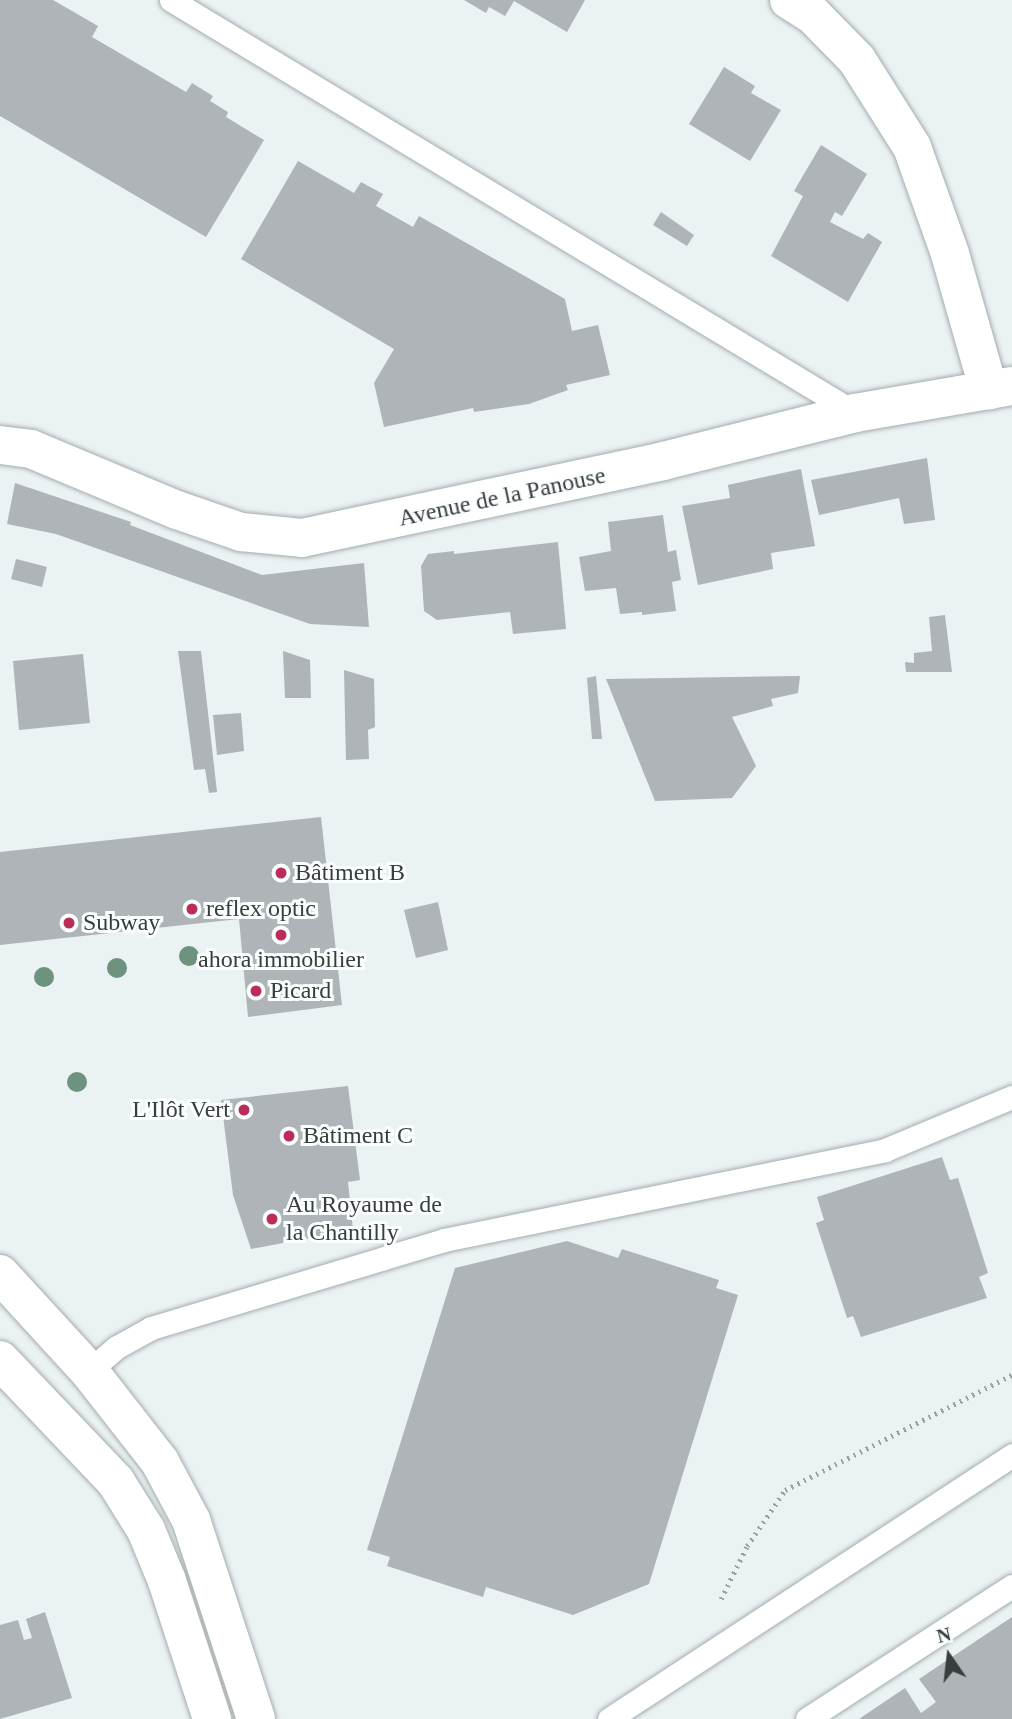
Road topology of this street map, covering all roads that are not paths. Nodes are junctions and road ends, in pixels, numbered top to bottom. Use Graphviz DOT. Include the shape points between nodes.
graph roads {
  1 [pos="171,0"];
  2 [pos="789,0"];
  3 [pos="1000,388"];
  4 [pos="855,413"];
  5 [pos="0,445"];
  6 [pos="1012,1097"];
  7 [pos="0,1274"];
  8 [pos="1,1362"];
  9 [pos="89,1371"];
  10 [pos="1012,1455"];
  11 [pos="1012,1586"];
  12 [pos="212,1719"];
  13 [pos="256,1719"];
  14 [pos="609,1719"];
  15 [pos="807,1719"];
  1 -- 4 [label="lane"];
  2 -- 3 [label="street" via="813,15 857,60 912,147"];
  3 -- 4 [label="street, Avenue de la Panouse"];
  4 -- 5 [label="street, Avenue de la Panouse" via="663,461 302,538 241,532 31,449"];
  6 -- 9 [label="lane" via="885,1150 444,1240 151,1328 117,1347"];
  7 -- 9 [label="street"];
  8 -- 9 [label="street" via="46,1375"];
  8 -- 12 [label="street" via="116,1482 146,1530"];
  9 -- 13 [label="street" via="160,1462 191,1520"];
  10 -- 14 [label="lane"];
  11 -- 15 [label="lane"];
}
